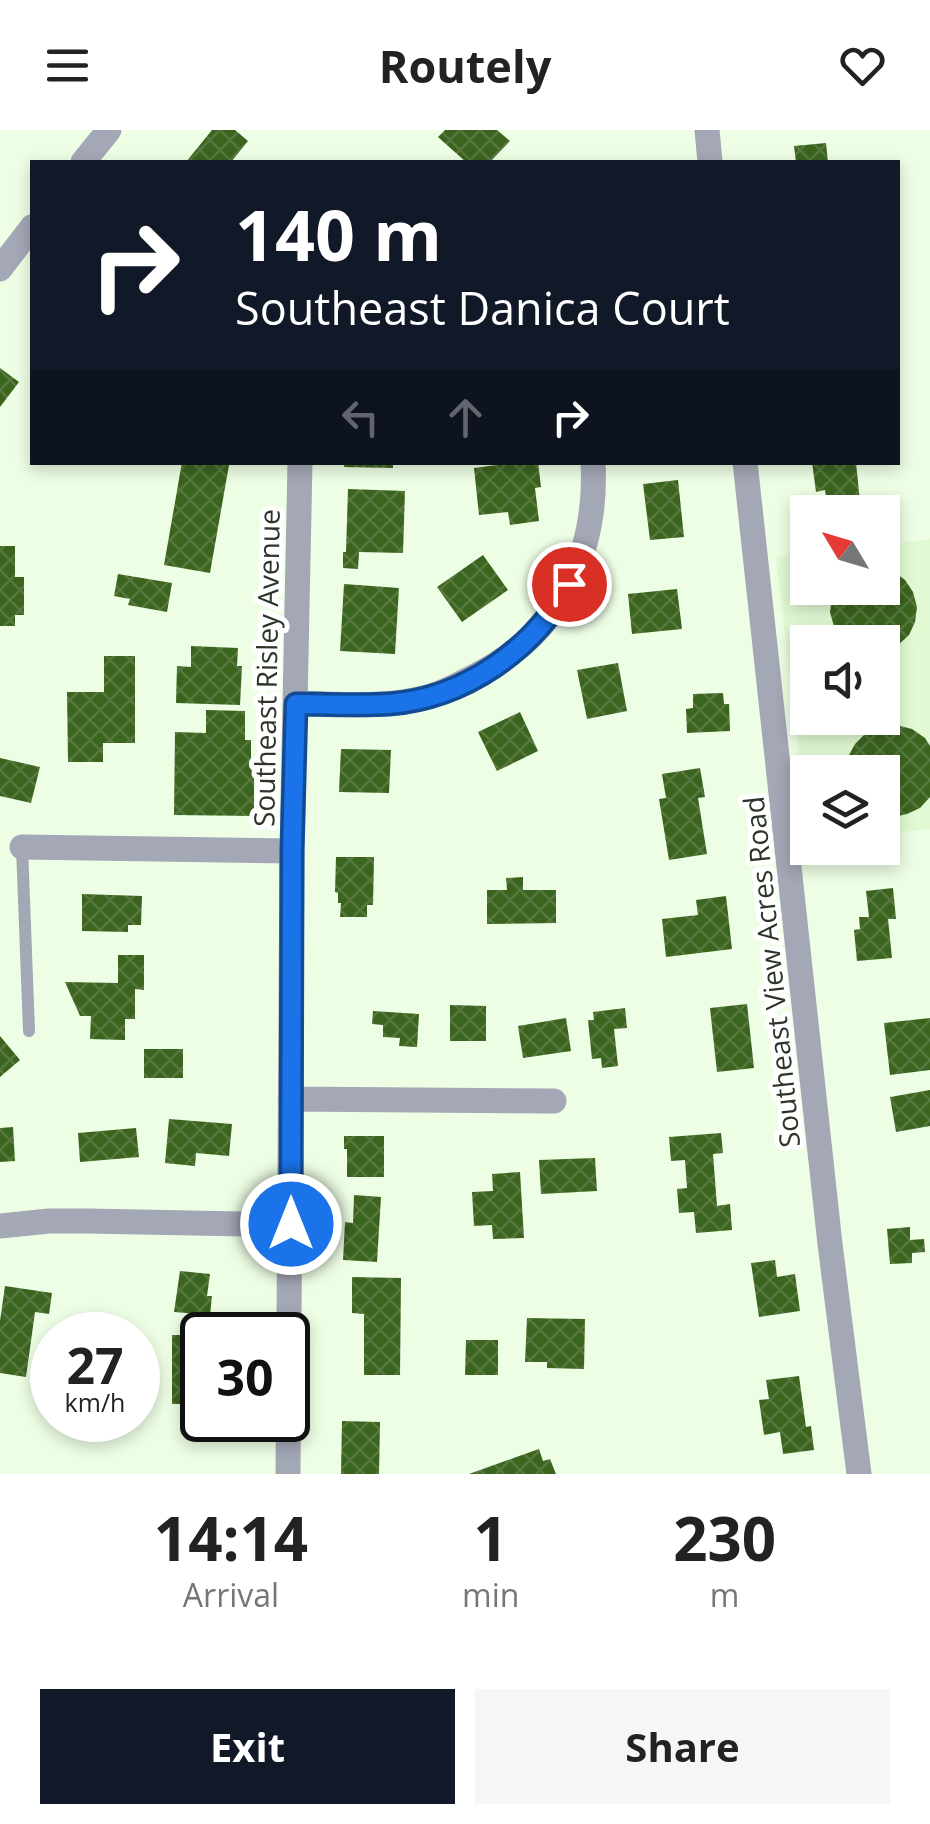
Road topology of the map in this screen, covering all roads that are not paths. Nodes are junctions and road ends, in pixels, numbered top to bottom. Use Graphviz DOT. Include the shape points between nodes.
graph roads {
  1 [pos="109,130"];
  2 [pos="707,130"];
  3 [pos="85,160"];
  4 [pos="710,160"];
  5 [pos="30,231"];
  6 [pos="0,269"];
  7 [pos="300,465"];
  8 [pos="593,465"];
  9 [pos="745,465"];
  10 [pos="296,704"];
  11 [pos="22,847"];
  12 [pos="292,851"];
  13 [pos="30,1031"];
  14 [pos="290,1099"];
  15 [pos="554,1101"];
  16 [pos="291,1224"];
  17 [pos="0,1226"];
  18 [pos="288,1474"];
  19 [pos="859,1474"];
  1 -- 3 [label="street"];
  2 -- 4 [label="street"];
  5 -- 6 [label="street"];
  7 -- 10 [label="street, Southeast Risley Avenue"];
  8 -- 10 [label="street" via="581,562 557,606 497,665 420,699"];
  9 -- 19 [label="street, Southeast View Acres Road"];
  10 -- 12 [label="street, Southeast Risley Avenue"];
  11 -- 12 [label="street"];
  11 -- 13 [label="lane"];
  12 -- 14 [label="street, Southeast Risley Avenue"];
  14 -- 15 [label="street"];
  14 -- 16 [label="street, Southeast Risley Avenue"];
  16 -- 17 [label="street" via="88,1220"];
  16 -- 18 [label="street, Southeast Risley Avenue"];
}
